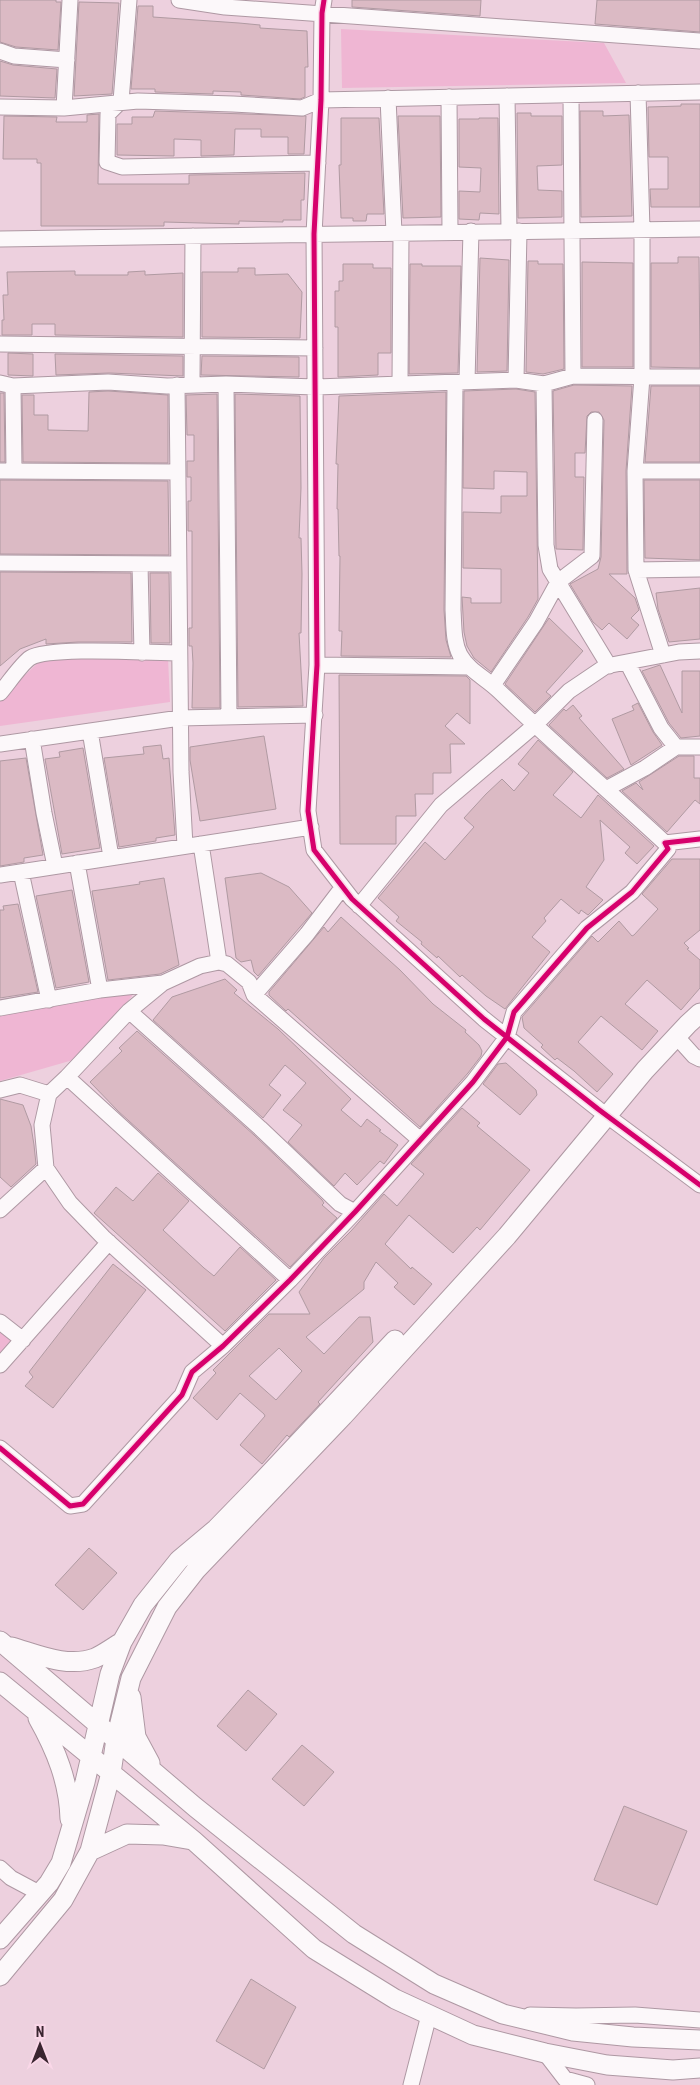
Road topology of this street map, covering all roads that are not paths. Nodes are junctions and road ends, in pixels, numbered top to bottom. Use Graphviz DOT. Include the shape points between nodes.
graph roads {
  1 [pos="70,0"];
  2 [pos="129,0"];
  3 [pos="179,0"];
  4 [pos="323,6"];
  5 [pos="700,41"];
  6 [pos="0,51"];
  7 [pos="67,60"];
  8 [pos="700,92"];
  9 [pos="638,93"];
  10 [pos="571,94"];
  11 [pos="507,96"];
  12 [pos="449,97"];
  13 [pos="388,98"];
  14 [pos="322,100"];
  15 [pos="122,101"];
  16 [pos="0,107"];
  17 [pos="64,108"];
  18 [pos="318,163"];
  19 [pos="700,229"];
  20 [pos="572,230"];
  21 [pos="642,230"];
  22 [pos="514,231"];
  23 [pos="450,232"];
  24 [pos="471,232"];
  25 [pos="397,233"];
  26 [pos="314,234"];
  27 [pos="193,236"];
  28 [pos="0,239"];
  29 [pos="0,344"];
  30 [pos="191,346"];
  31 [pos="315,348"];
  32 [pos="573,376"];
  33 [pos="642,377"];
  34 [pos="700,377"];
  35 [pos="516,380"];
  36 [pos="461,382"];
  37 [pos="6,384"];
  38 [pos="184,384"];
  39 [pos="226,384"];
  40 [pos="400,384"];
  41 [pos="544,384"];
  42 [pos="316,387"];
  43 [pos="595,420"];
  44 [pos="7,470"];
  45 [pos="635,471"];
  46 [pos="700,471"];
  47 [pos="178,472"];
  48 [pos="0,563"];
  49 [pos="140,564"];
  50 [pos="178,564"];
  51 [pos="700,569"];
  52 [pos="636,570"];
  53 [pos="558,582"];
  54 [pos="700,651"];
  55 [pos="142,653"];
  56 [pos="179,653"];
  57 [pos="663,655"];
  58 [pos="627,662"];
  59 [pos="317,665"];
  60 [pos="609,666"];
  61 [pos="469,668"];
  62 [pos="6,676"];
  63 [pos="493,685"];
  64 [pos="0,694"];
  65 [pos="315,714"];
  66 [pos="229,716"];
  67 [pos="180,718"];
  68 [pos="535,725"];
  69 [pos="90,731"];
  70 [pos="32,739"];
  71 [pos="0,744"];
  72 [pos="676,747"];
  73 [pos="700,747"];
  74 [pos="606,789"];
  75 [pos="311,827"];
  76 [pos="700,839"];
  77 [pos="665,843"];
  78 [pos="201,844"];
  79 [pos="185,846"];
  80 [pos="111,858"];
  81 [pos="78,863"];
  82 [pos="55,866"];
  83 [pos="21,872"];
  84 [pos="0,875"];
  85 [pos="342,888"];
  86 [pos="359,906"];
  87 [pos="219,962"];
  88 [pos="163,983"];
  89 [pos="100,990"];
  90 [pos="254,995"];
  91 [pos="700,999"];
  92 [pos="49,1000"];
  93 [pos="0,1008"];
  94 [pos="128,1010"];
  95 [pos="700,1013"];
  96 [pos="676,1036"];
  97 [pos="506,1037"];
  98 [pos="700,1059"];
  99 [pos="67,1078"];
  100 [pos="0,1090"];
  101 [pos="49,1094"];
  102 [pos="602,1112"];
  103 [pos="419,1139"];
  104 [pos="46,1168"];
  105 [pos="700,1185"];
  106 [pos="0,1210"];
  107 [pos="355,1212"];
  108 [pos="109,1242"];
  109 [pos="290,1280"];
  110 [pos="0,1322"];
  111 [pos="23,1340"];
  112 [pos="223,1346"];
  113 [pos="0,1365"];
  114 [pos="0,1448"];
  115 [pos="122,1642"];
  116 [pos="2,1643"];
  117 [pos="131,1678"];
  118 [pos="0,1682"];
  119 [pos="32,1708"];
  120 [pos="99,1725"];
  121 [pos="116,1739"];
  122 [pos="90,1756"];
  123 [pos="111,1773"];
  124 [pos="157,1775"];
  125 [pos="70,1832"];
  126 [pos="192,1840"];
  127 [pos="90,1851"];
  128 [pos="0,1868"];
  129 [pos="41,1894"];
  130 [pos="0,1939"];
  131 [pos="0,1976"];
  132 [pos="503,2014"];
  133 [pos="429,2015"];
  134 [pos="700,2020"];
  135 [pos="700,2040"];
  136 [pos="545,2053"];
  137 [pos="700,2068"];
  138 [pos="565,2082"];
  139 [pos="412,2085"];
  140 [pos="587,2085"];
  1 -- 7 [label="street"];
  2 -- 15 [label="street"];
  3 -- 4 [label="street" via="225,7"];
  4 -- 5 [label="street"];
  4 -- 14 [label="street"];
  6 -- 7 [label="street" via="14,56"];
  7 -- 17 [label="street"];
  8 -- 9 [label="street"];
  9 -- 10 [label="street"];
  9 -- 21 [label="street"];
  10 -- 11 [label="street"];
  10 -- 20 [label="street"];
  11 -- 12 [label="street"];
  11 -- 22 [label="street"];
  12 -- 13 [label="street"];
  12 -- 23 [label="street"];
  13 -- 14 [label="street"];
  13 -- 25 [label="street"];
  14 -- 15 [label="street" via="302,108"];
  14 -- 18 [label="street"];
  15 -- 17 [label="street"];
  15 -- 18 [label="street" via="108,114 107,162 122,166"];
  16 -- 17 [label="street"];
  18 -- 26 [label="street"];
  19 -- 21 [label="street"];
  20 -- 21 [label="street"];
  20 -- 22 [label="street"];
  20 -- 32 [label="street"];
  21 -- 33 [label="street"];
  22 -- 24 [label="street"];
  22 -- 35 [label="street"];
  23 -- 24 [label="street"];
  23 -- 25 [label="street"];
  24 -- 36 [label="street"];
  25 -- 26 [label="street"];
  25 -- 40 [label="street"];
  26 -- 27 [label="street"];
  26 -- 31 [label="street"];
  27 -- 28 [label="street"];
  27 -- 30 [label="street"];
  29 -- 30 [label="street"];
  30 -- 31 [label="street"];
  30 -- 38 [label="street"];
  31 -- 42 [label="street"];
  32 -- 33 [label="street"];
  32 -- 41 [label="street"];
  33 -- 34 [label="street"];
  33 -- 45 [label="street"];
  35 -- 36 [label="street"];
  35 -- 41 [label="street"];
  36 -- 40 [label="street"];
  36 -- 61 [label="street" via="454,610 456,640"];
  37 -- 38 [label="street"];
  37 -- 44 [label="street"];
  38 -- 39 [label="street"];
  38 -- 47 [label="street"];
  39 -- 42 [label="street"];
  39 -- 66 [label="street"];
  40 -- 42 [label="street"];
  41 -- 53 [label="street" via="546,545 550,569"];
  42 -- 59 [label="street"];
  43 -- 53 [label="street" via="592,556"];
  44 -- 47 [label="street"];
  45 -- 46 [label="street"];
  45 -- 52 [label="street"];
  47 -- 50 [label="street"];
  48 -- 49 [label="street"];
  49 -- 50 [label="street"];
  49 -- 55 [label="street"];
  50 -- 56 [label="street"];
  51 -- 52 [label="street"];
  52 -- 57 [label="street"];
  53 -- 60 [label="street"];
  53 -- 63 [label="street" via="536,622"];
  54 -- 57 [label="street"];
  55 -- 56 [label="street"];
  55 -- 62 [label="street" via="74,651 40,654 29,658"];
  56 -- 67 [label="street"];
  57 -- 58 [label="street"];
  58 -- 60 [label="street"];
  58 -- 72 [label="street" via="657,720"];
  59 -- 61 [label="street"];
  59 -- 65 [label="street"];
  60 -- 68 [label="street" via="569,691"];
  61 -- 63 [label="street"];
  62 -- 64 [label="street"];
  63 -- 68 [label="street"];
  65 -- 66 [label="street"];
  65 -- 75 [label="street" via="308,811"];
  66 -- 67 [label="street"];
  67 -- 69 [label="street"];
  67 -- 79 [label="street"];
  68 -- 74 [label="street"];
  68 -- 86 [label="street" via="440,805"];
  69 -- 70 [label="street"];
  69 -- 80 [label="street"];
  70 -- 71 [label="street"];
  70 -- 82 [label="street"];
  72 -- 73 [label="street"];
  72 -- 74 [label="street"];
  74 -- 77 [label="street"];
  75 -- 78 [label="street"];
  75 -- 85 [label="street" via="314,850"];
  76 -- 77 [label="street"];
  77 -- 97 [label="street" via="668,849 632,892 587,928 514,1012"];
  78 -- 79 [label="street"];
  78 -- 87 [label="street"];
  79 -- 80 [label="street"];
  80 -- 81 [label="street"];
  81 -- 82 [label="street"];
  81 -- 89 [label="street"];
  82 -- 83 [label="street"];
  83 -- 84 [label="street"];
  83 -- 92 [label="street"];
  85 -- 86 [label="street"];
  85 -- 90 [label="street"];
  86 -- 97 [label="street"];
  87 -- 88 [label="street" via="200,966"];
  87 -- 90 [label="street" via="227,964 249,982"];
  88 -- 89 [label="street"];
  88 -- 94 [label="street"];
  89 -- 92 [label="street"];
  90 -- 103 [label="street"];
  91 -- 102 [label="main road" via="677,1021"];
  92 -- 93 [label="street"];
  94 -- 99 [label="street"];
  94 -- 107 [label="street" via="340,1204"];
  95 -- 96 [label="main road"];
  96 -- 98 [label="street"];
  96 -- 102 [label="main road"];
  97 -- 102 [label="street"];
  97 -- 103 [label="street" via="473,1082"];
  99 -- 101 [label="street"];
  99 -- 109 [label="street"];
  100 -- 101 [label="street" via="20,1085"];
  101 -- 104 [label="street" via="42,1125"];
  102 -- 105 [label="street"];
  102 -- 115 [label="main road" via="414,1321 248,1497 179,1560 143,1605"];
  102 -- 117 [label="main road" via="507,1236 343,1416 196,1570 167,1607"];
  103 -- 107 [label="street"];
  104 -- 106 [label="street"];
  104 -- 108 [label="street" via="70,1203"];
  107 -- 109 [label="street"];
  108 -- 111 [label="street"];
  108 -- 112 [label="street"];
  109 -- 112 [label="street"];
  110 -- 111 [label="street"];
  111 -- 113 [label="street"];
  112 -- 114 [label="street" via="192,1372 182,1395 82,1504 70,1506"];
  115 -- 116 [label="main road" via="96,1658 81,1662 64,1662"];
  115 -- 120 [label="main road" via="110,1674"];
  116 -- 120 [label="main road"];
  117 -- 121 [label="main road"];
  117 -- 124 [label="main road" via="136,1737"];
  118 -- 119 [label="main road"];
  119 -- 122 [label="main road"];
  119 -- 125 [label="main road" via="62,1767 69,1803"];
  120 -- 121 [label="main road"];
  120 -- 122 [label="main road"];
  121 -- 123 [label="main road"];
  121 -- 124 [label="main road"];
  122 -- 123 [label="main road"];
  122 -- 125 [label="main road"];
  123 -- 126 [label="main road"];
  123 -- 127 [label="main road"];
  124 -- 132 [label="main road" via="354,1934 434,1984"];
  125 -- 129 [label="main road" via="60,1863"];
  126 -- 127 [label="main road" via="127,1834"];
  126 -- 133 [label="main road" via="314,1949 394,1999"];
  127 -- 131 [label="main road" via="63,1900"];
  128 -- 129 [label="street" via="11,1878"];
  129 -- 130 [label="main road"];
  132 -- 134 [label="street" via="635,2015"];
  132 -- 135 [label="main road" via="573,2031"];
  133 -- 136 [label="main road" via="473,2035"];
  133 -- 139 [label="street"];
  136 -- 137 [label="main road" via="607,2066 673,2070"];
  136 -- 138 [label="street"];
  138 -- 140 [label="street"];
}
